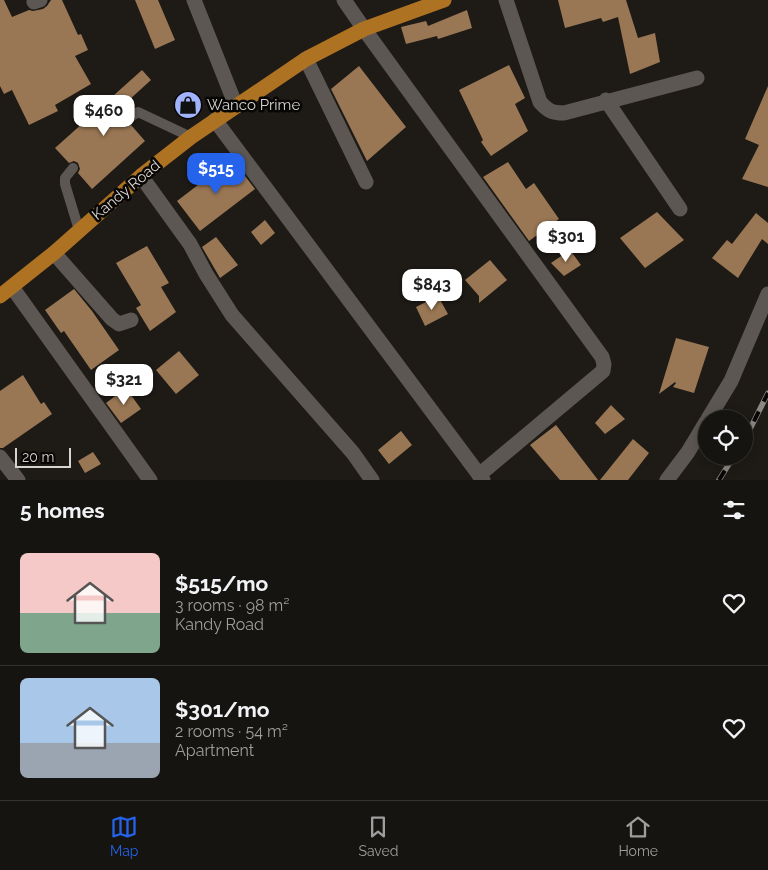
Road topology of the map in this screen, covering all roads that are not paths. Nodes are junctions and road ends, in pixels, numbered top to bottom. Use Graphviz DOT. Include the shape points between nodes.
graph roads {
  1 [pos="194,0"];
  2 [pos="344,0"];
  3 [pos="444,0"];
  4 [pos="506,0"];
  5 [pos="364,29"];
  6 [pos="306,59"];
  7 [pos="697,78"];
  8 [pos="606,100"];
  9 [pos="236,106"];
  10 [pos="126,120"];
  11 [pos="215,120"];
  12 [pos="191,137"];
  13 [pos="73,168"];
  14 [pos="141,176"];
  15 [pos="366,182"];
  16 [pos="680,209"];
  17 [pos="79,230"];
  18 [pos="54,253"];
  19 [pos="6,292"];
  20 [pos="768,294"];
  21 [pos="131,320"];
  22 [pos="713,410"];
  23 [pos="698,435"];
  24 [pos="0,456"];
  25 [pos="481,478"];
  26 [pos="18,480"];
  27 [pos="150,480"];
  28 [pos="372,480"];
  29 [pos="668,480"];
  1 -- 9 [label="street"];
  2 -- 5 [label="street"];
  3 -- 5 [label="highway, Kandy Road"];
  4 -- 8 [label="street" via="540,102 546,110 564,113"];
  5 -- 6 [label="highway, Kandy Road"];
  5 -- 25 [label="street" via="604,364 603,371"];
  6 -- 9 [label="highway, Kandy Road"];
  6 -- 15 [label="street"];
  7 -- 8 [label="street"];
  8 -- 16 [label="street"];
  9 -- 11 [label="highway, Kandy Road"];
  10 -- 12 [label="lane" via="138,112"];
  11 -- 12 [label="highway, Kandy Road"];
  11 -- 25 [label="street"];
  12 -- 14 [label="highway, Kandy Road"];
  13 -- 17 [label="lane" via="65,178 65,184"];
  14 -- 17 [label="highway, Kandy Road"];
  14 -- 28 [label="street" via="190,244 232,315 353,453"];
  17 -- 18 [label="highway, Kandy Road"];
  18 -- 19 [label="highway, Kandy Road"];
  18 -- 21 [label="street" via="112,319 119,324"];
  19 -- 27 [label="street"];
  20 -- 22 [label="street" via="731,381"];
  23 -- 29 [label="street"];
  24 -- 26 [label="street"];
}
